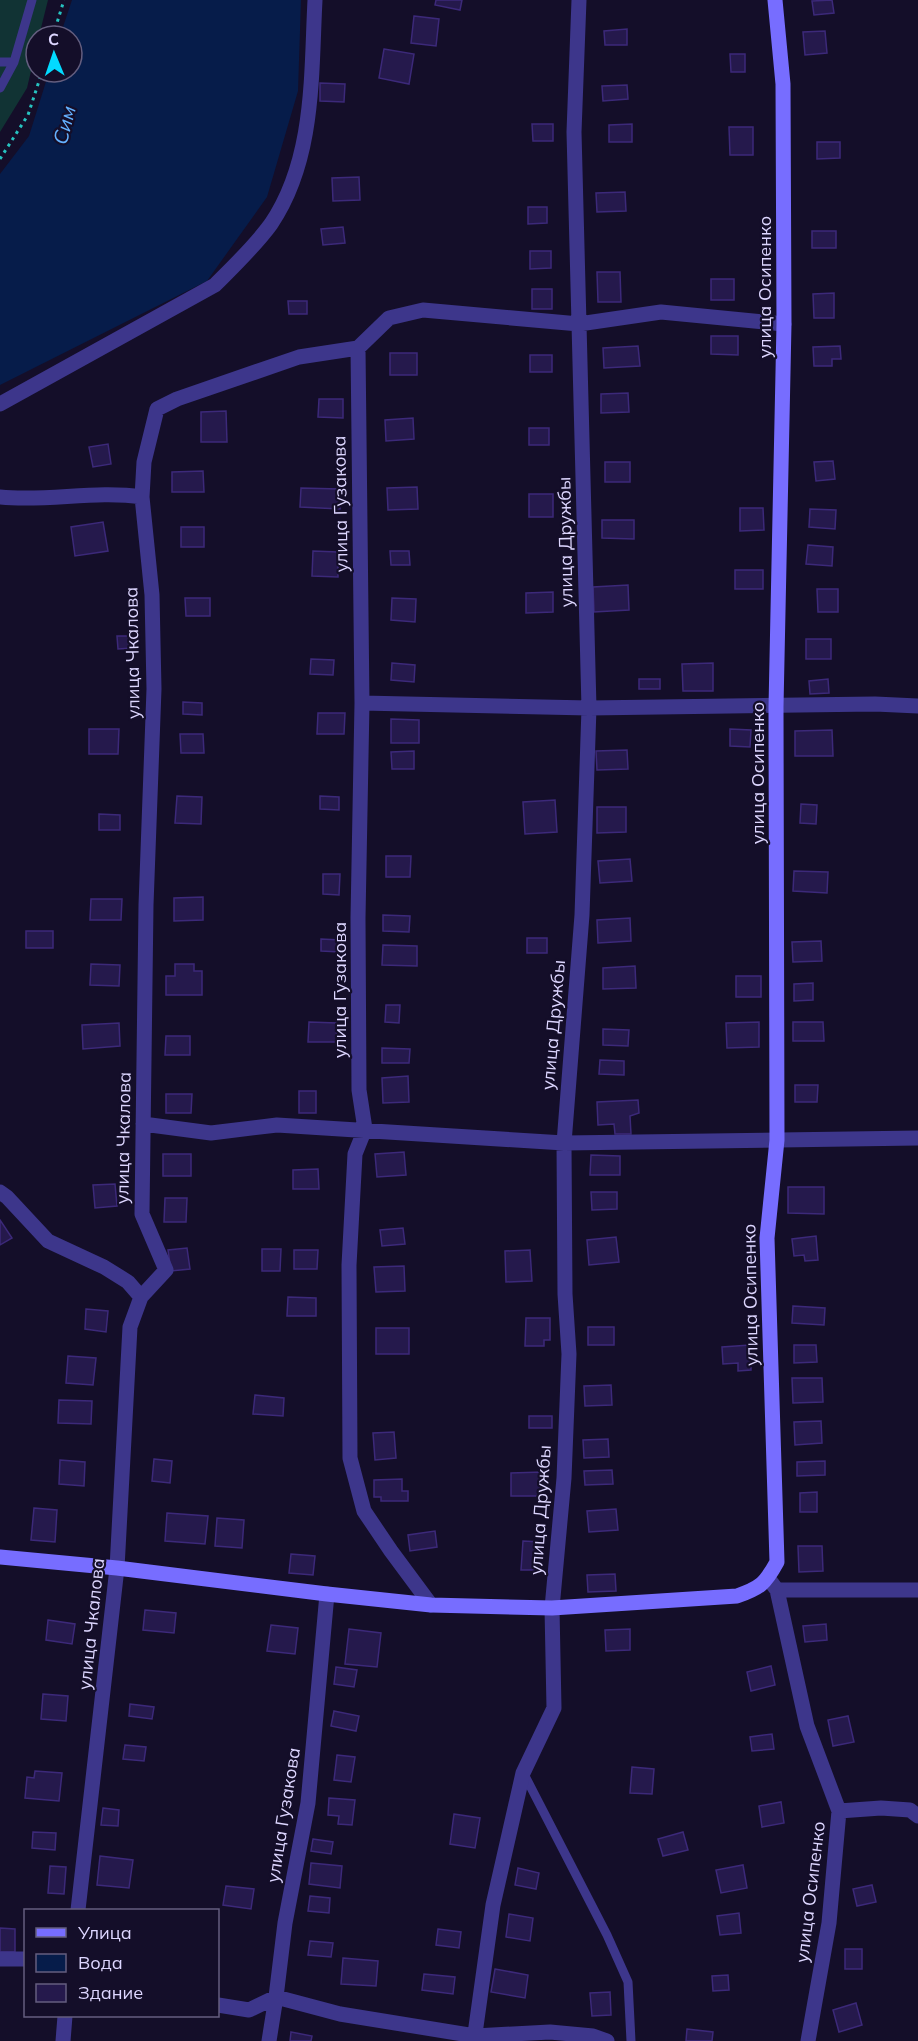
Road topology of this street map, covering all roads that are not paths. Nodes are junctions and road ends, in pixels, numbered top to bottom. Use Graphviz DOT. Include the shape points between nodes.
graph roads {
  1 [pos="32,0"];
  2 [pos="315,0"];
  3 [pos="579,0"];
  4 [pos="775,0"];
  5 [pos="0,62"];
  6 [pos="14,63"];
  7 [pos="0,88"];
  8 [pos="579,324"];
  9 [pos="784,324"];
  10 [pos="358,348"];
  11 [pos="0,404"];
  12 [pos="0,497"];
  13 [pos="142,497"];
  14 [pos="362,703"];
  15 [pos="918,706"];
  16 [pos="776,707"];
  17 [pos="588,708"];
  18 [pos="143,1124"];
  19 [pos="365,1129"];
  20 [pos="918,1138"];
  21 [pos="777,1140"];
  22 [pos="564,1143"];
  23 [pos="0,1192"];
  24 [pos="141,1297"];
  25 [pos="0,1557"];
  26 [pos="117,1568"];
  27 [pos="773,1584"];
  28 [pos="918,1590"];
  29 [pos="327,1594"];
  30 [pos="431,1605"];
  31 [pos="552,1608"];
  32 [pos="523,1773"];
  33 [pos="839,1811"];
  34 [pos="918,1816"];
  35 [pos="78,1909"];
  36 [pos="0,1959"];
  37 [pos="24,1959"];
  38 [pos="276,1997"];
  39 [pos="219,2005"];
  40 [pos="65,2017"];
  41 [pos="474,2038"];
  42 [pos="63,2041"];
  43 [pos="268,2041"];
  44 [pos="607,2041"];
  45 [pos="631,2041"];
  46 [pos="808,2041"];
  1 -- 6 [label="lane"];
  2 -- 11 [label="street" via="308,119 288,195 270,224 215,285"];
  3 -- 8 [label="street, улица Дружбы" via="574,132"];
  4 -- 9 [label="main road, улица Осипенко" via="783,84"];
  5 -- 6 [label="lane"];
  6 -- 7 [label="lane"];
  8 -- 9 [label="street" via="661,312"];
  8 -- 10 [label="street" via="423,310 389,318"];
  8 -- 17 [label="street, улица Дружбы"];
  9 -- 16 [label="main road, улица Осипенко"];
  10 -- 13 [label="street, улица Чкалова" via="299,357 157,408 144,462"];
  10 -- 14 [label="street, улица Гузакова"];
  12 -- 13 [label="street"];
  13 -- 18 [label="street, улица Чкалова" via="152,595 154,689"];
  14 -- 17 [label="street"];
  14 -- 19 [label="street, улица Гузакова" via="359,1090"];
  15 -- 16 [label="street"];
  16 -- 17 [label="street"];
  16 -- 21 [label="main road, улица Осипенко"];
  17 -- 22 [label="street, улица Дружбы" via="582,915"];
  18 -- 19 [label="street" via="211,1133 277,1125"];
  18 -- 24 [label="street, улица Чкалова" via="142,1214 166,1270"];
  19 -- 22 [label="street"];
  19 -- 30 [label="street, улица Гузакова" via="355,1154 350,1254 350,1458 364,1511"];
  20 -- 21 [label="street"];
  21 -- 22 [label="street"];
  21 -- 27 [label="main road, улица Осипенко" via="767,1238 777,1562"];
  22 -- 31 [label="street, улица Дружбы" via="569,1354 564,1478"];
  23 -- 24 [label="street" via="48,1241 104,1266 128,1282"];
  24 -- 26 [label="street, улица Чкалова" via="130,1327"];
  25 -- 26 [label="main road"];
  26 -- 29 [label="main road"];
  26 -- 35 [label="street, улица Чкалова"];
  27 -- 28 [label="street"];
  27 -- 31 [label="main road" via="737,1596"];
  27 -- 33 [label="street, улица Осипенко" via="807,1726"];
  29 -- 30 [label="main road"];
  29 -- 38 [label="street, улица Гузакова" via="308,1803 285,1923"];
  30 -- 31 [label="main road"];
  31 -- 32 [label="street, улица Дружбы" via="554,1708"];
  32 -- 41 [label="street, улица Дружбы" via="493,1905"];
  32 -- 45 [label="lane" via="628,1982"];
  33 -- 34 [label="street" via="910,1810"];
  33 -- 46 [label="street, улица Осипенко" via="830,1923"];
  36 -- 37 [label="street"];
  38 -- 39 [label="street" via="249,2010"];
  38 -- 41 [label="street" via="340,2014"];
  38 -- 43 [label="street, улица Гузакова"];
  40 -- 42 [label="street"];
  41 -- 44 [label="street" via="550,2032"];
}
